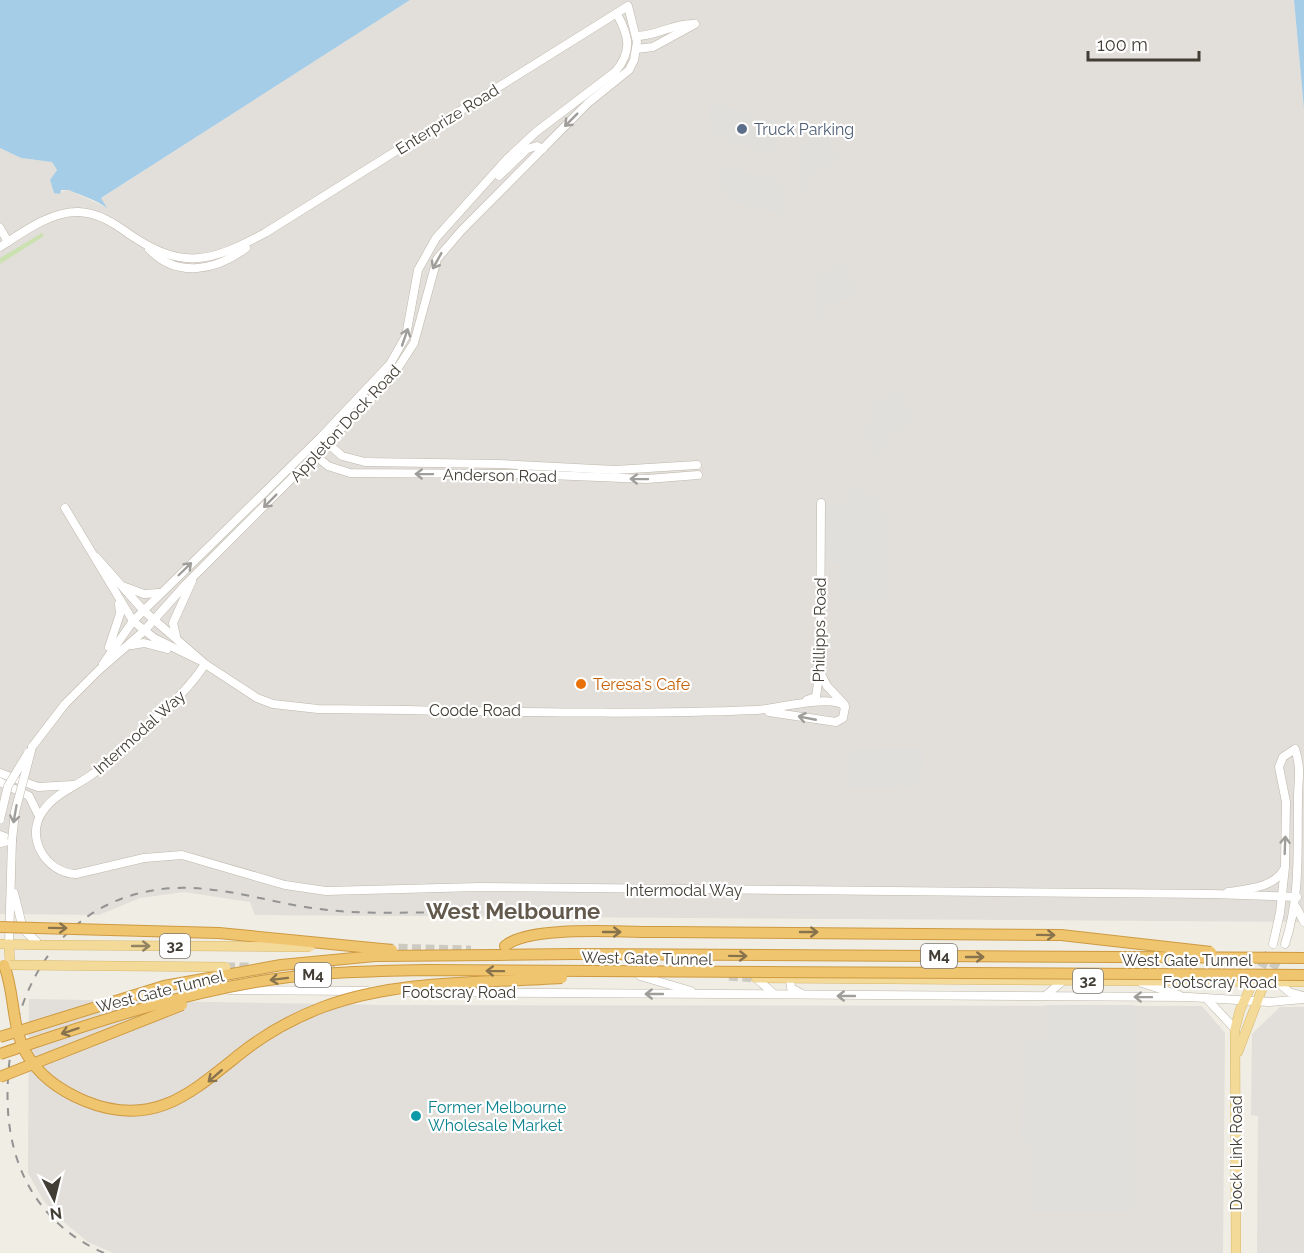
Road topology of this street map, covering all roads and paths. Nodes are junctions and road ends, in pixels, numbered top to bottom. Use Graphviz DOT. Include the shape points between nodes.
graph roads {
  1 [pos="628,6"];
  2 [pos="617,14"];
  3 [pos="636,36"];
  4 [pos="636,49"];
  5 [pos="543,148"];
  6 [pos="471,201"];
  7 [pos="0,228"];
  8 [pos="8,242"];
  9 [pos="0,247"];
  10 [pos="321,437"];
  11 [pos="327,444"];
  12 [pos="309,449"];
  13 [pos="316,455"];
  14 [pos="697,465"];
  15 [pos="698,475"];
  16 [pos="821,503"];
  17 [pos="65,508"];
  18 [pos="96,557"];
  19 [pos="198,572"];
  20 [pos="124,586"];
  21 [pos="164,590"];
  22 [pos="118,599"];
  23 [pos="144,611"];
  24 [pos="155,620"];
  25 [pos="132,621"];
  26 [pos="144,632"];
  27 [pos="176,637"];
  28 [pos="126,648"];
  29 [pos="188,656"];
  30 [pos="204,663"];
  31 [pos="99,669"];
  32 [pos="820,669"];
  33 [pos="845,707"];
  34 [pos="759,710"];
  35 [pos="32,747"];
  36 [pos="0,773"];
  37 [pos="0,782"];
  38 [pos="77,784"];
  39 [pos="39,818"];
  40 [pos="0,819"];
  41 [pos="0,835"];
  42 [pos="12,840"];
  43 [pos="0,843"];
  44 [pos="1285,867"];
  45 [pos="12,882"];
  46 [pos="1212,894"];
  47 [pos="1283,897"];
  48 [pos="1296,901"];
  49 [pos="1304,922"];
  50 [pos="0,927"];
  51 [pos="4,944"];
  52 [pos="1273,944"];
  53 [pos="1285,944"];
  54 [pos="40,945"];
  55 [pos="333,947"];
  56 [pos="501,950"];
  57 [pos="1258,957"];
  58 [pos="1304,958"];
  59 [pos="3,963"];
  60 [pos="226,967"];
  61 [pos="638,974"];
  62 [pos="1304,975"];
  63 [pos="756,978"];
  64 [pos="790,978"];
  65 [pos="938,980"];
  66 [pos="1064,980"];
  67 [pos="1136,981"];
  68 [pos="1278,981"];
  69 [pos="1253,982"];
  70 [pos="1265,982"];
  71 [pos="1304,982"];
  72 [pos="231,988"];
  73 [pos="205,990"];
  74 [pos="713,994"];
  75 [pos="778,995"];
  76 [pos="809,995"];
  77 [pos="938,996"];
  78 [pos="1045,996"];
  79 [pos="1189,997"];
  80 [pos="1206,998"];
  81 [pos="1304,998"];
  82 [pos="1244,1000"];
  83 [pos="1256,1001"];
  84 [pos="1235,1029"];
  85 [pos="0,1037"];
  86 [pos="0,1054"];
  87 [pos="1237,1054"];
  88 [pos="0,1077"];
  89 [pos="1236,1253"];
  1 -- 2 [label="street, Enterprize Road"];
  1 -- 3 [label="street, Appleton Dock Road"];
  2 -- 6 [label="street, Appleton Dock Road" via="628,41 621,65 536,132"];
  2 -- 8 [label="street, Enterprize Road" via="265,233 215,257 179,257 146,246 96,214 77,212 43,221"];
  3 -- 4 [label="street, Appleton Dock Road"];
  3 -- 4 [label="street" via="695,24 652,47"];
  4 -- 5 [label="street, Appleton Dock Road, one-way" via="629,70 588,103"];
  5 -- 6 [label="street" via="527,149"];
  5 -- 11 [label="street, Appleton Dock Road, one-way" via="437,259 420,328 409,353 390,380"];
  10 -- 6 [label="street, Appleton Dock Road, one-way" via="400,350 410,320 418,270 427,252"];
  7 -- 8 [label="street"];
  8 -- 9 [label="street, Enterprize Road"];
  10 -- 11 [label="street, Anderson Road"];
  10 -- 12 [label="street, Appleton Dock Road"];
  11 -- 13 [label="street, Appleton Dock Road"];
  11 -- 14 [label="street, Anderson Road" via="342,456 384,464 500,464 615,470"];
  12 -- 13 [label="street, Anderson Road"];
  21 -- 12 [label="street, Appleton Dock Road, one-way"];
  15 -- 13 [label="street, Anderson Road, one-way" via="647,479 350,473 328,466"];
  13 -- 19 [label="street, Appleton Dock Road, one-way"];
  16 -- 32 [label="street, Phillipps Road"];
  17 -- 18 [label="street, Coode Road"];
  18 -- 20 [label="street, Coode Road"];
  18 -- 22 [label="street, Coode Road"];
  19 -- 24 [label="street, Appleton Dock Road"];
  19 -- 27 [label="street" via="173,623"];
  20 -- 21 [label="street" via="144,594"];
  20 -- 23 [label="street, Coode Road"];
  21 -- 23 [label="street, Appleton Dock Road"];
  22 -- 25 [label="street, Coode Road"];
  22 -- 31 [label="street" via="120,614"];
  23 -- 24 [label="street, Coode Road"];
  23 -- 25 [label="street, Appleton Dock Road"];
  24 -- 26 [label="street, Appleton Dock Road"];
  24 -- 27 [label="street, Coode Road"];
  25 -- 26 [label="street, Coode Road"];
  25 -- 31 [label="street, Appleton Dock Road"];
  26 -- 28 [label="street, Appleton Dock Road"];
  26 -- 29 [label="street, Coode Road"];
  27 -- 30 [label="street, Coode Road"];
  28 -- 29 [label="street" via="144,643"];
  28 -- 31 [label="street, Appleton Dock Road"];
  29 -- 30 [label="street, Coode Road"];
  30 -- 34 [label="street, Coode Road" via="257,698 308,708"];
  30 -- 38 [label="street, Intermodal Way" via="184,693"];
  31 -- 35 [label="street, Appleton Dock Road" via="56,714"];
  32 -- 33 [label="street" via="826,686"];
  32 -- 34 [label="street, Phillipps Road" via="815,698"];
  33 -- 34 [label="street, Coode Road" via="824,701"];
  33 -- 34 [label="street, Coode Road, one-way" via="843,718 829,722"];
  35 -- 40 [label="street, Appleton Dock Road, bridge" via="8,786"];
  35 -- 42 [label="street, Appleton Dock Road, one-way, bridge"];
  36 -- 38 [label="street" via="38,787"];
  37 -- 39 [label="street" via="29,796"];
  38 -- 39 [label="street, Intermodal Way" via="49,803"];
  39 -- 46 [label="street, Intermodal Way" via="39,849 51,866 67,874 144,858 182,855 285,885 326,891 479,887"];
  41 -- 42 [label="street"];
  42 -- 43 [label="street"];
  42 -- 45 [label="street, Appleton Dock Road"];
  44 -- 46 [label="street, Intermodal Way" via="1278,878 1266,884"];
  44 -- 47 [label="street"];
  44 -- 48 [label="street, one-way" via="1286,802 1279,767 1283,757 1295,749 1301,770"];
  45 -- 51 [label="street, Appleton Dock Road"];
  45 -- 54 [label="street, bridge" via="23,929"];
  46 -- 47 [label="street, Intermodal Way"];
  47 -- 48 [label="street, Intermodal Way"];
  47 -- 52 [label="street"];
  48 -- 49 [label="street"];
  48 -- 53 [label="street"];
  50 -- 56 [label="highway, one-way, bridge" via="219,933 394,950"];
  51 -- 54 [label="main road, 32"];
  51 -- 59 [label="main road, Appleton Dock Road"];
  54 -- 55 [label="main road, 32, one-way, bridge"];
  56 -- 57 [label="highway, West Gate Tunnel / M4, one-way, bridge"];
  56 -- 57 [label="highway, one-way, bridge" via="522,937 545,933 1061,935"];
  56 -- 85 [label="highway, West Gate Tunnel / M4, bridge" via="281,965 144,991"];
  57 -- 58 [label="highway, West Gate Tunnel / M4, bridge"];
  59 -- 60 [label="main road, 32, bridge"];
  61 -- 59 [label="highway, one-way, bridge" via="419,987 351,998 277,1029 179,1100 136,1110 94,1105 76,1098 39,1070 25,1050"];
  61 -- 62 [label="highway, West Gate Tunnel / M4, bridge"];
  61 -- 72 [label="highway, West Gate Tunnel / M4, one-way, bridge" via="377,971 308,975"];
  61 -- 74 [label="street, Footscray Road"];
  63 -- 64 [label="main road, Footscray Road / 32"];
  63 -- 75 [label="street, Footscray Road"];
  64 -- 65 [label="main road, Footscray Road / 32"];
  64 -- 76 [label="street" via="793,990"];
  65 -- 66 [label="main road, Footscray Road / 32"];
  65 -- 77 [label="street"];
  66 -- 67 [label="main road, Footscray Road / 32"];
  66 -- 78 [label="street"];
  67 -- 69 [label="main road, Footscray Road / 32"];
  67 -- 79 [label="street, Footscray Road"];
  68 -- 70 [label="main road, Footscray Road / 32"];
  68 -- 71 [label="main road, Footscray Road / 32"];
  68 -- 81 [label="street" via="1289,992"];
  69 -- 70 [label="main road, Footscray Road / 32"];
  69 -- 82 [label="main road, Dock Link Road"];
  70 -- 83 [label="main road, Dock Link Road"];
  72 -- 86 [label="highway, West Gate Tunnel / M4, one-way, bridge" via="112,1017"];
  72 -- 88 [label="highway, bridge"];
  74 -- 73 [label="street, Footscray Road, one-way"];
  74 -- 75 [label="street, Footscray Road"];
  75 -- 76 [label="street, Footscray Road"];
  77 -- 76 [label="street, Footscray Road, one-way"];
  77 -- 78 [label="street, Footscray Road"];
  79 -- 78 [label="street, Footscray Road, one-way"];
  79 -- 80 [label="street, Footscray Road"];
  80 -- 82 [label="street, Footscray Road"];
  80 -- 84 [label="street"];
  81 -- 83 [label="street, Footscray Road"];
  82 -- 83 [label="street, Footscray Road"];
  82 -- 84 [label="main road, Dock Link Road"];
  83 -- 87 [label="main road, Dock Link Road"];
  84 -- 87 [label="main road, Dock Link Road"];
  87 -- 89 [label="main road, Dock Link Road"];
}
